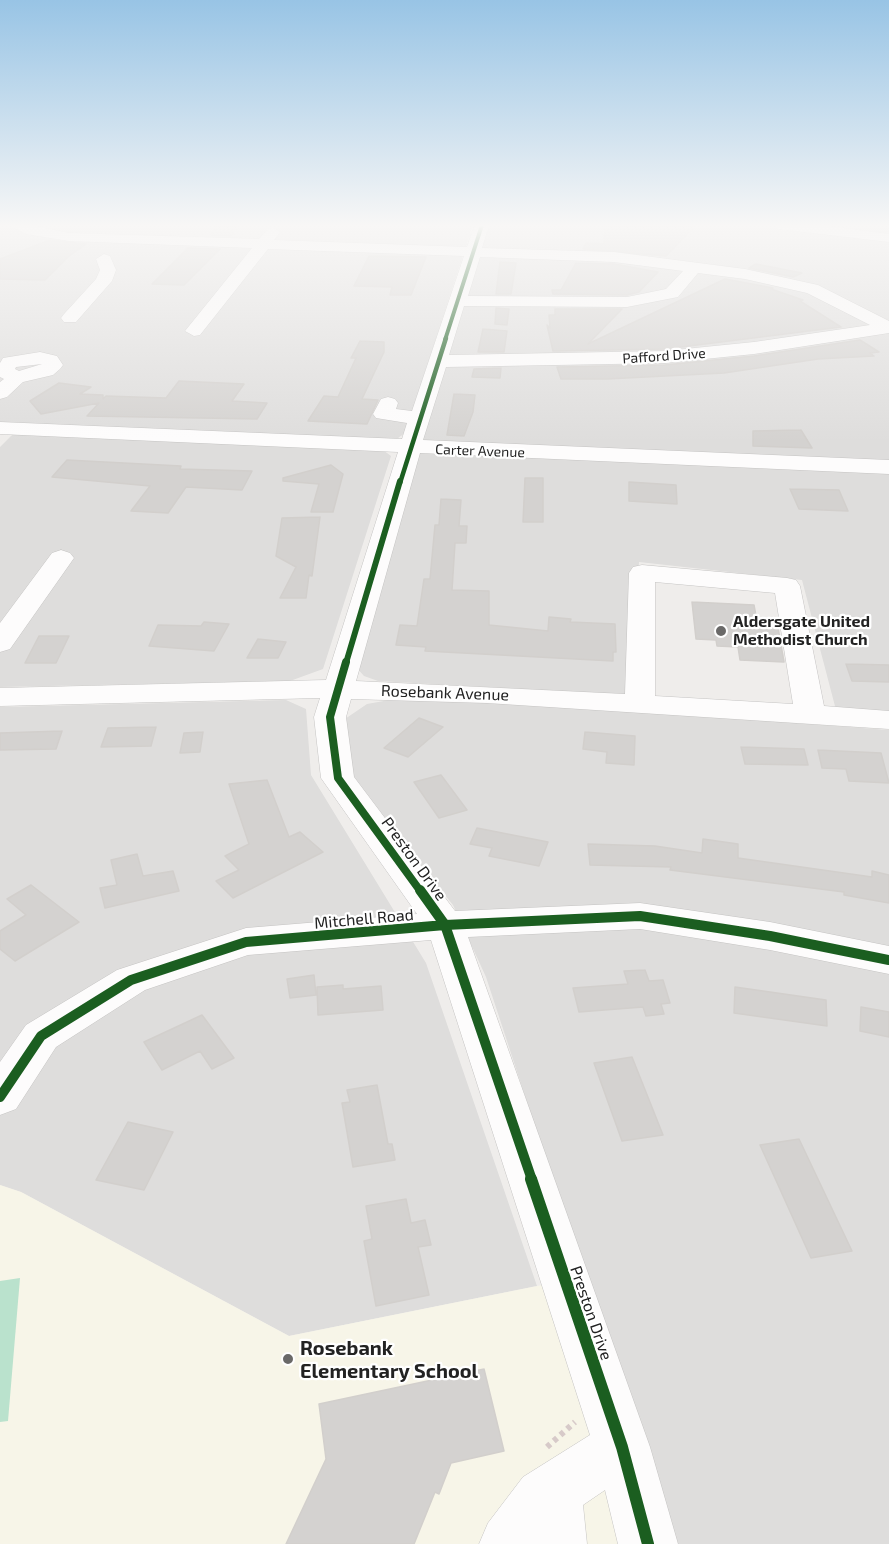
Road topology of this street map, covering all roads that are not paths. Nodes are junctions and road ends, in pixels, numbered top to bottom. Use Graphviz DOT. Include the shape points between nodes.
graph roads {
  1 [pos="89,297"];
  2 [pos="221,297"];
  3 [pos="458,297"];
  4 [pos="652,297"];
  5 [pos="829,297"];
  6 [pos="457,301"];
  7 [pos="889,309"];
  8 [pos="856,310"];
  9 [pos="70,318"];
  10 [pos="889,328"];
  11 [pos="194,331"];
  12 [pos="437,361"];
  13 [pos="16,378"];
  14 [pos="0,393"];
  15 [pos="382,414"];
  16 [pos="419,418"];
  17 [pos="0,428"];
  18 [pos="410,448"];
  19 [pos="889,467"];
  20 [pos="61,558"];
  21 [pos="0,644"];
  22 [pos="336,689"];
  23 [pos="0,697"];
  24 [pos="640,703"];
  25 [pos="810,714"];
  26 [pos="889,720"];
  27 [pos="446,925"];
  28 [pos="889,960"];
  29 [pos="0,1097"];
  30 [pos="622,1447"];
  31 [pos="555,1517"];
  32 [pos="509,1544"];
  33 [pos="648,1544"];
  1 -- 9 [label="street"];
  2 -- 11 [label="street"];
  3 -- 6 [label="street, Preston Drive"];
  4 -- 6 [label="street" via="627,302"];
  5 -- 8 [label="street"];
  6 -- 12 [label="street, Preston Drive"];
  7 -- 8 [label="street"];
  8 -- 10 [label="street"];
  10 -- 12 [label="street, Pafford Drive" via="665,357"];
  12 -- 16 [label="street, Preston Drive"];
  13 -- 14 [label="street"];
  15 -- 16 [label="street"];
  16 -- 18 [label="street, Preston Drive"];
  17 -- 18 [label="street, Carter Avenue"];
  18 -- 19 [label="street, Carter Avenue"];
  18 -- 22 [label="street, Preston Drive"];
  20 -- 21 [label="street"];
  22 -- 23 [label="street, Rosebank Avenue"];
  22 -- 24 [label="street, Rosebank Avenue"];
  22 -- 27 [label="street, Preston Drive" via="330,717 338,778"];
  24 -- 25 [label="street, Rosebank Avenue"];
  24 -- 25 [label="street" via="642,573 787,586"];
  25 -- 26 [label="street, Rosebank Avenue"];
  27 -- 28 [label="street, Mitchell Road" via="640,916"];
  27 -- 29 [label="street, Mitchell Road" via="246,942 131,980 41,1036"];
  27 -- 30 [label="street, Preston Drive"];
  30 -- 31 [label="street"];
  30 -- 33 [label="street, Preston Drive"];
  31 -- 32 [label="street" via="543,1497"];
}
